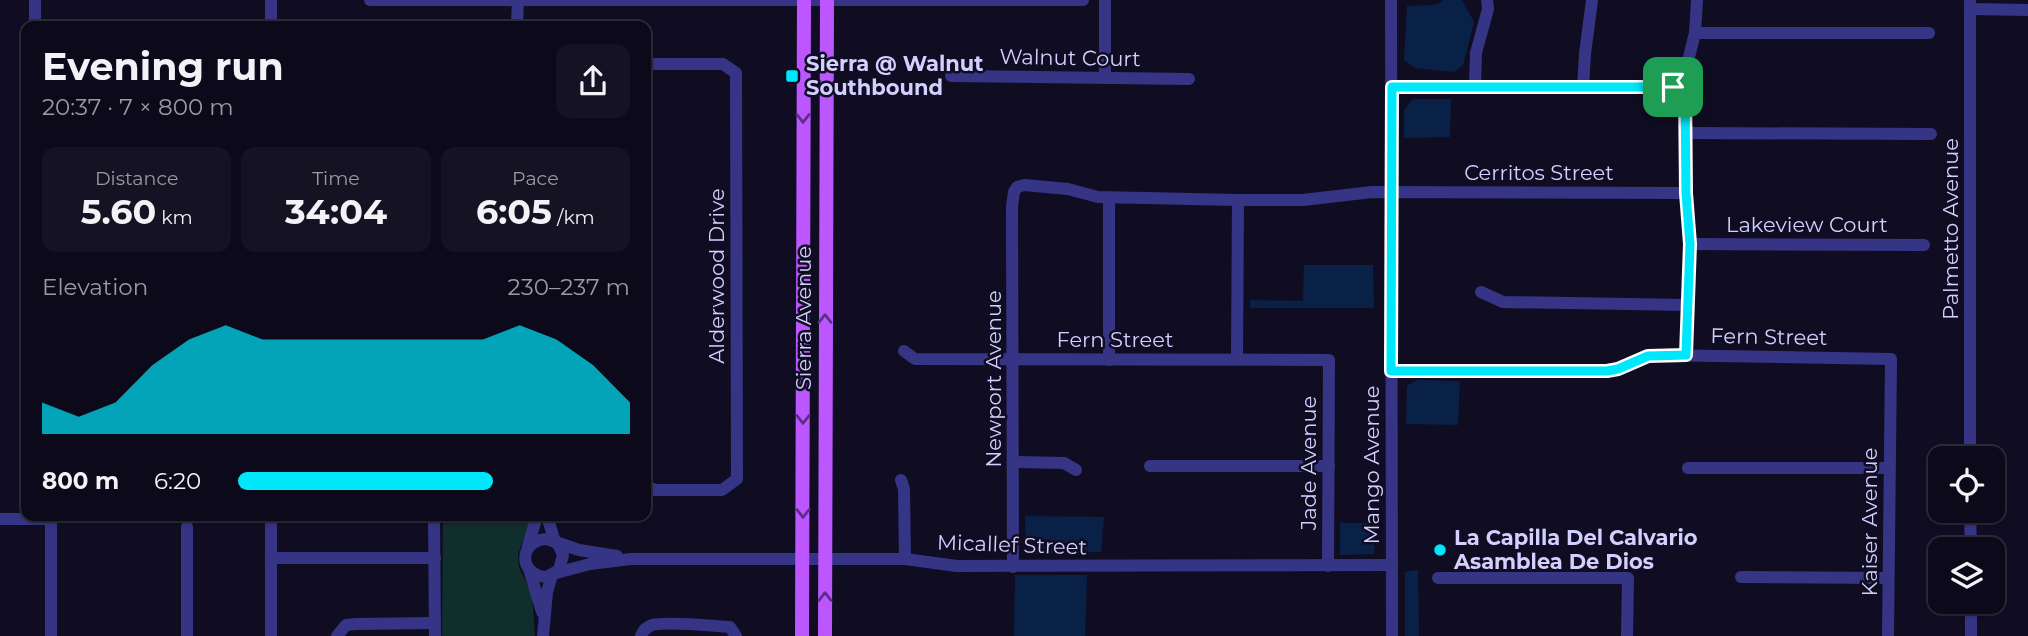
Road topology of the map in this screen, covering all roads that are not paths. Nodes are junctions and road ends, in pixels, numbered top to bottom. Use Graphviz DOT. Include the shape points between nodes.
graph roads {
  1 [pos="35,0"];
  2 [pos="271,0"];
  3 [pos="370,0"];
  4 [pos="518,0"];
  5 [pos="804,0"];
  6 [pos="1083,0"];
  7 [pos="1105,0"];
  8 [pos="1391,0"];
  9 [pos="1487,0"];
  10 [pos="1592,0"];
  11 [pos="1697,0"];
  12 [pos="827,1"];
  13 [pos="1970,5"];
  14 [pos="2028,10"];
  15 [pos="35,21"];
  16 [pos="271,21"];
  17 [pos="517,21"];
  18 [pos="1695,33"];
  19 [pos="1929,33"];
  20 [pos="651,64"];
  21 [pos="951,76"];
  22 [pos="1105,77"];
  23 [pos="1189,79"];
  24 [pos="1475,86"];
  25 [pos="1392,87"];
  26 [pos="1583,87"];
  27 [pos="1685,87"];
  28 [pos="1687,133"];
  29 [pos="1931,134"];
  30 [pos="1391,192"];
  31 [pos="1686,193"];
  32 [pos="1109,198"];
  33 [pos="1238,200"];
  34 [pos="1690,244"];
  35 [pos="1924,245"];
  36 [pos="1481,292"];
  37 [pos="1687,305"];
  38 [pos="904,351"];
  39 [pos="1686,355"];
  40 [pos="1014,359"];
  41 [pos="1237,359"];
  42 [pos="1109,360"];
  43 [pos="1329,360"];
  44 [pos="1391,371"];
  45 [pos="1890,408"];
  46 [pos="1970,446"];
  47 [pos="1013,463"];
  48 [pos="1150,466"];
  49 [pos="1329,466"];
  50 [pos="1688,468"];
  51 [pos="1889,468"];
  52 [pos="1076,470"];
  53 [pos="901,480"];
  54 [pos="651,488"];
  55 [pos="21,518"];
  56 [pos="0,519"];
  57 [pos="51,521"];
  58 [pos="271,521"];
  59 [pos="434,521"];
  60 [pos="536,521"];
  61 [pos="549,521"];
  62 [pos="187,527"];
  63 [pos="556,543"];
  64 [pos="527,550"];
  65 [pos="271,558"];
  66 [pos="435,558"];
  67 [pos="905,558"];
  68 [pos="631,559"];
  69 [pos="803,559"];
  70 [pos="825,559"];
  71 [pos="1392,565"];
  72 [pos="1328,566"];
  73 [pos="1013,567"];
  74 [pos="528,568"];
  75 [pos="554,574"];
  76 [pos="1741,577"];
  77 [pos="1438,578"];
  78 [pos="1888,578"];
  79 [pos="1971,614"];
  80 [pos="543,619"];
  81 [pos="435,630"];
  82 [pos="733,631"];
  83 [pos="642,633"];
  84 [pos="337,635"];
  85 [pos="51,636"];
  86 [pos="187,636"];
  87 [pos="271,636"];
  88 [pos="543,636"];
  89 [pos="803,636"];
  90 [pos="825,636"];
  91 [pos="1392,636"];
  92 [pos="1626,636"];
  93 [pos="1888,636"];
  94 [pos="1971,636"];
  1 -- 15 [label="street"];
  2 -- 16 [label="street"];
  3 -- 4 [label="street"];
  4 -- 5 [label="street"];
  4 -- 17 [label="street"];
  5 -- 12 [label="street"];
  5 -- 69 [label="main road, Sierra Avenue, one-way"];
  6 -- 12 [label="street"];
  7 -- 22 [label="street"];
  8 -- 25 [label="street, Mango Avenue"];
  9 -- 24 [label="street" via="1476,53"];
  10 -- 26 [label="street"];
  11 -- 18 [label="street"];
  70 -- 12 [label="main road, Sierra Avenue, one-way"];
  13 -- 14 [label="street"];
  13 -- 46 [label="street, Palmetto Avenue"];
  18 -- 19 [label="street"];
  18 -- 27 [label="street"];
  20 -- 54 [label="street, Alderwood Drive" via="723,64 736,72 737,479 722,490"];
  21 -- 22 [label="street, Walnut Court"];
  22 -- 23 [label="street, Walnut Court"];
  24 -- 25 [label="street"];
  24 -- 26 [label="street"];
  25 -- 30 [label="street, Mango Avenue"];
  26 -- 27 [label="street"];
  27 -- 28 [label="street"];
  28 -- 29 [label="street"];
  28 -- 31 [label="street"];
  30 -- 31 [label="street, Cerritos Street"];
  30 -- 33 [label="street, Cerritos Street"];
  30 -- 44 [label="street, Mango Avenue"];
  31 -- 34 [label="street"];
  32 -- 33 [label="street, Cerritos Street"];
  32 -- 40 [label="street, Newport Avenue" via="1024,185 1014,192"];
  32 -- 42 [label="street"];
  33 -- 41 [label="street"];
  34 -- 35 [label="street, Lakeview Court"];
  34 -- 37 [label="street"];
  36 -- 37 [label="street" via="1503,302"];
  37 -- 39 [label="street"];
  38 -- 40 [label="street, Fern Street" via="915,359"];
  39 -- 44 [label="street, Fern Street" via="1648,356 1607,371"];
  39 -- 45 [label="street, Fern Street" via="1891,359"];
  40 -- 42 [label="street, Fern Street"];
  40 -- 47 [label="street, Newport Avenue"];
  41 -- 42 [label="street, Fern Street"];
  41 -- 43 [label="street, Fern Street"];
  43 -- 49 [label="street, Jade Avenue"];
  44 -- 71 [label="street, Mango Avenue"];
  45 -- 51 [label="street, Kaiser Avenue"];
  47 -- 52 [label="street" via="1064,463"];
  47 -- 73 [label="street, Newport Avenue"];
  48 -- 49 [label="street"];
  49 -- 72 [label="street, Jade Avenue"];
  50 -- 51 [label="street"];
  51 -- 78 [label="street, Kaiser Avenue"];
  53 -- 67 [label="street"];
  55 -- 56 [label="street"];
  57 -- 85 [label="street"];
  58 -- 65 [label="street"];
  59 -- 66 [label="street"];
  60 -- 64 [label="street"];
  61 -- 63 [label="street"];
  62 -- 86 [label="street"];
  63 -- 64 [label="street" via="541,539"];
  63 -- 68 [label="street, Micallef Street"];
  63 -- 75 [label="street" via="563,560"];
  64 -- 74 [label="street"];
  65 -- 66 [label="street"];
  65 -- 87 [label="street"];
  66 -- 81 [label="street"];
  67 -- 70 [label="street, Micallef Street"];
  67 -- 73 [label="street, Micallef Street" via="957,566"];
  68 -- 69 [label="street, Micallef Street"];
  68 -- 75 [label="street, Micallef Street"];
  69 -- 70 [label="street, Micallef Street"];
  69 -- 89 [label="main road, Sierra Avenue"];
  90 -- 70 [label="main road, Sierra Avenue, one-way"];
  71 -- 72 [label="street, Micallef Street"];
  71 -- 91 [label="street, Mango Avenue"];
  72 -- 73 [label="street, Micallef Street"];
  74 -- 75 [label="street" via="537,575"];
  74 -- 80 [label="street"];
  75 -- 80 [label="street"];
  76 -- 78 [label="street"];
  77 -- 92 [label="street" via="1628,578"];
  78 -- 93 [label="street, Kaiser Avenue"];
  79 -- 94 [label="street"];
  80 -- 88 [label="street"];
  81 -- 84 [label="street" via="356,624 346,625"];
  82 -- 83 [label="street" via="653,625"];
}
